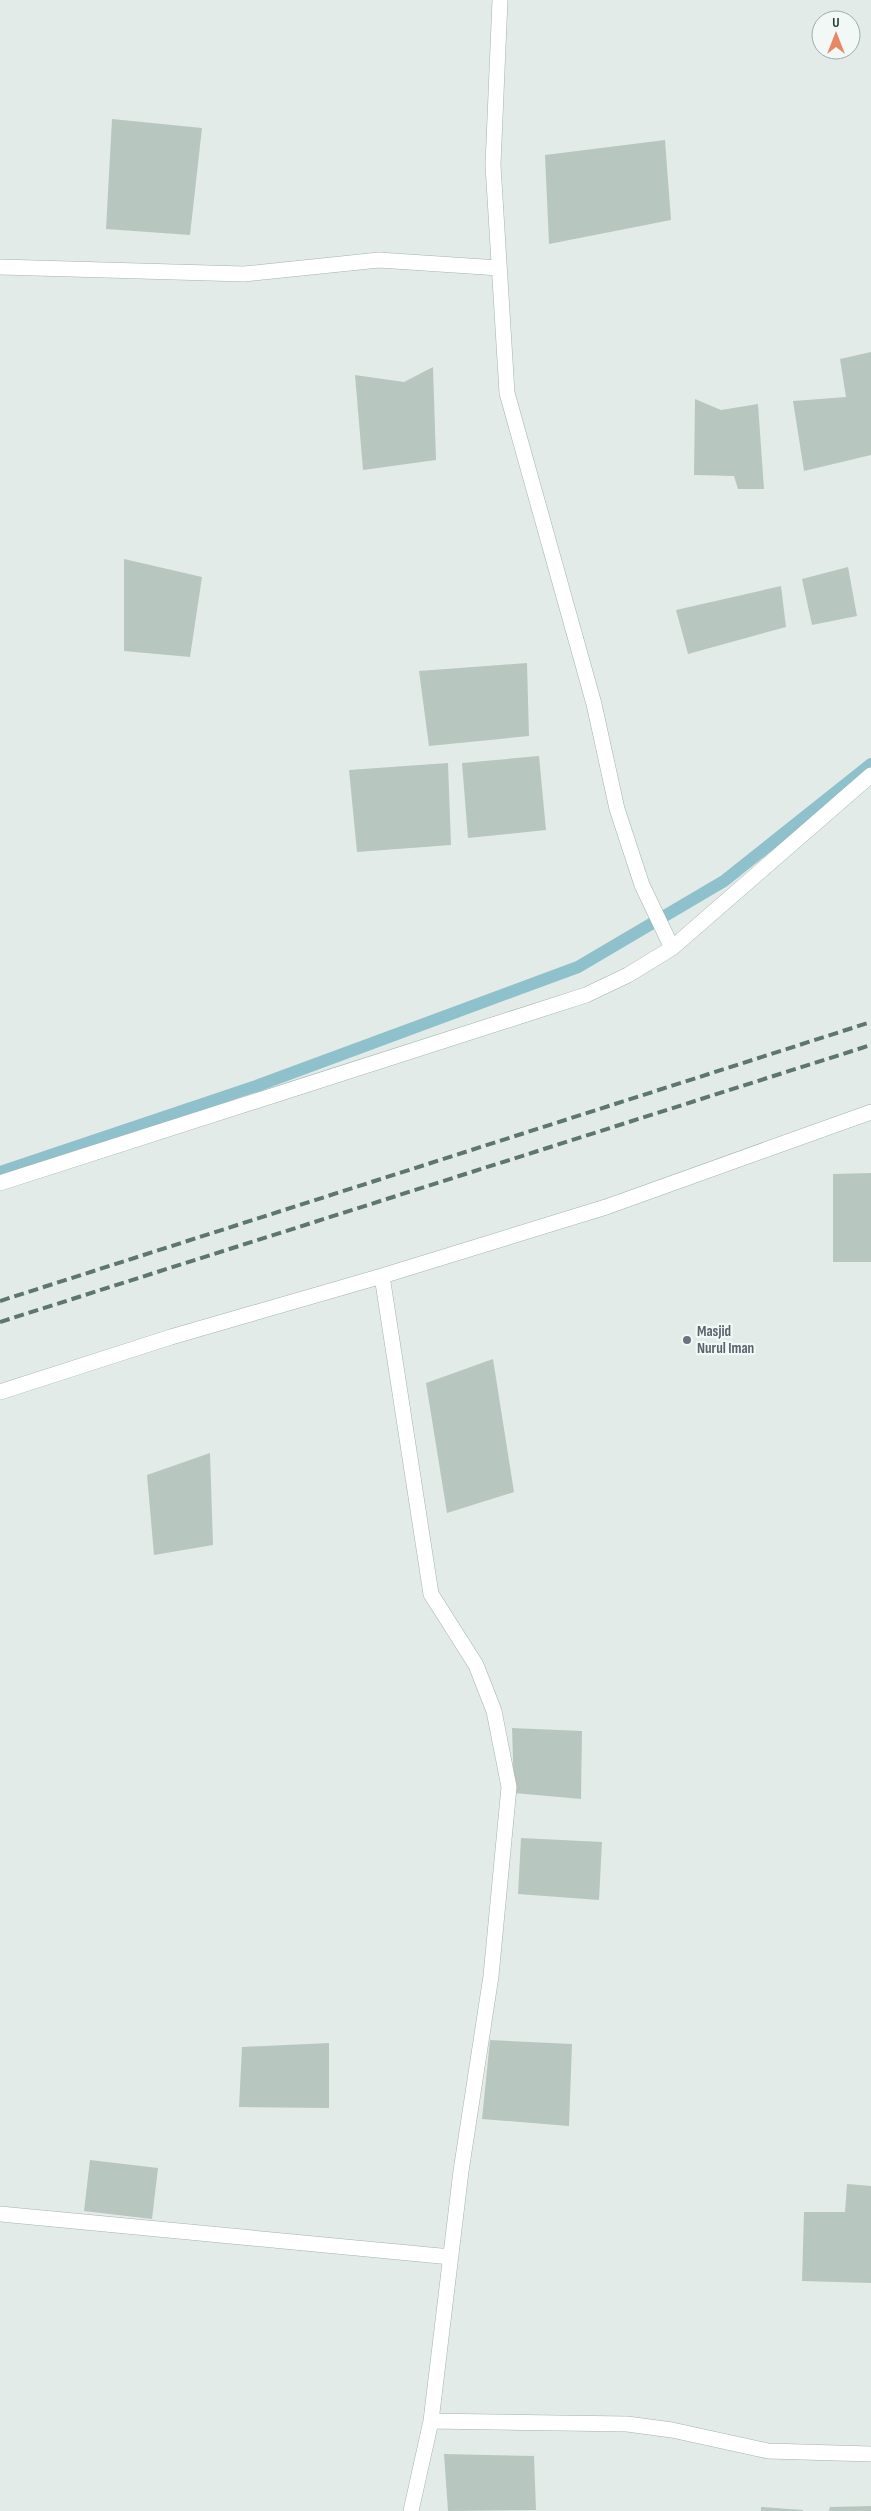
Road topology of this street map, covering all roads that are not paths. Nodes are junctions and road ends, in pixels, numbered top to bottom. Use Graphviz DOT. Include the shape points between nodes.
graph roads {
  1 [pos="500,0"];
  2 [pos="0,267"];
  3 [pos="499,268"];
  4 [pos="871,775"];
  5 [pos="669,944"];
  6 [pos="871,1112"];
  7 [pos="0,1183"];
  8 [pos="382,1276"];
  9 [pos="0,1392"];
  10 [pos="0,2214"];
  11 [pos="451,2258"];
  12 [pos="432,2421"];
  13 [pos="871,2454"];
  14 [pos="411,2511"];
  1 -- 3 [label="street" via="493,165"];
  2 -- 3 [label="street" via="244,274 380,260"];
  3 -- 5 [label="street" via="507,393 594,704 616,809 642,884"];
  4 -- 5 [label="street"];
  5 -- 7 [label="street" via="628,975 586,996"];
  6 -- 8 [label="street" via="606,1207"];
  8 -- 9 [label="street" via="171,1337"];
  8 -- 11 [label="street" via="432,1594 476,1665 494,1711 509,1787 491,1976"];
  10 -- 11 [label="street"];
  11 -- 12 [label="street"];
  12 -- 13 [label="street" via="627,2424 672,2430 768,2451"];
  12 -- 14 [label="street"];
}
